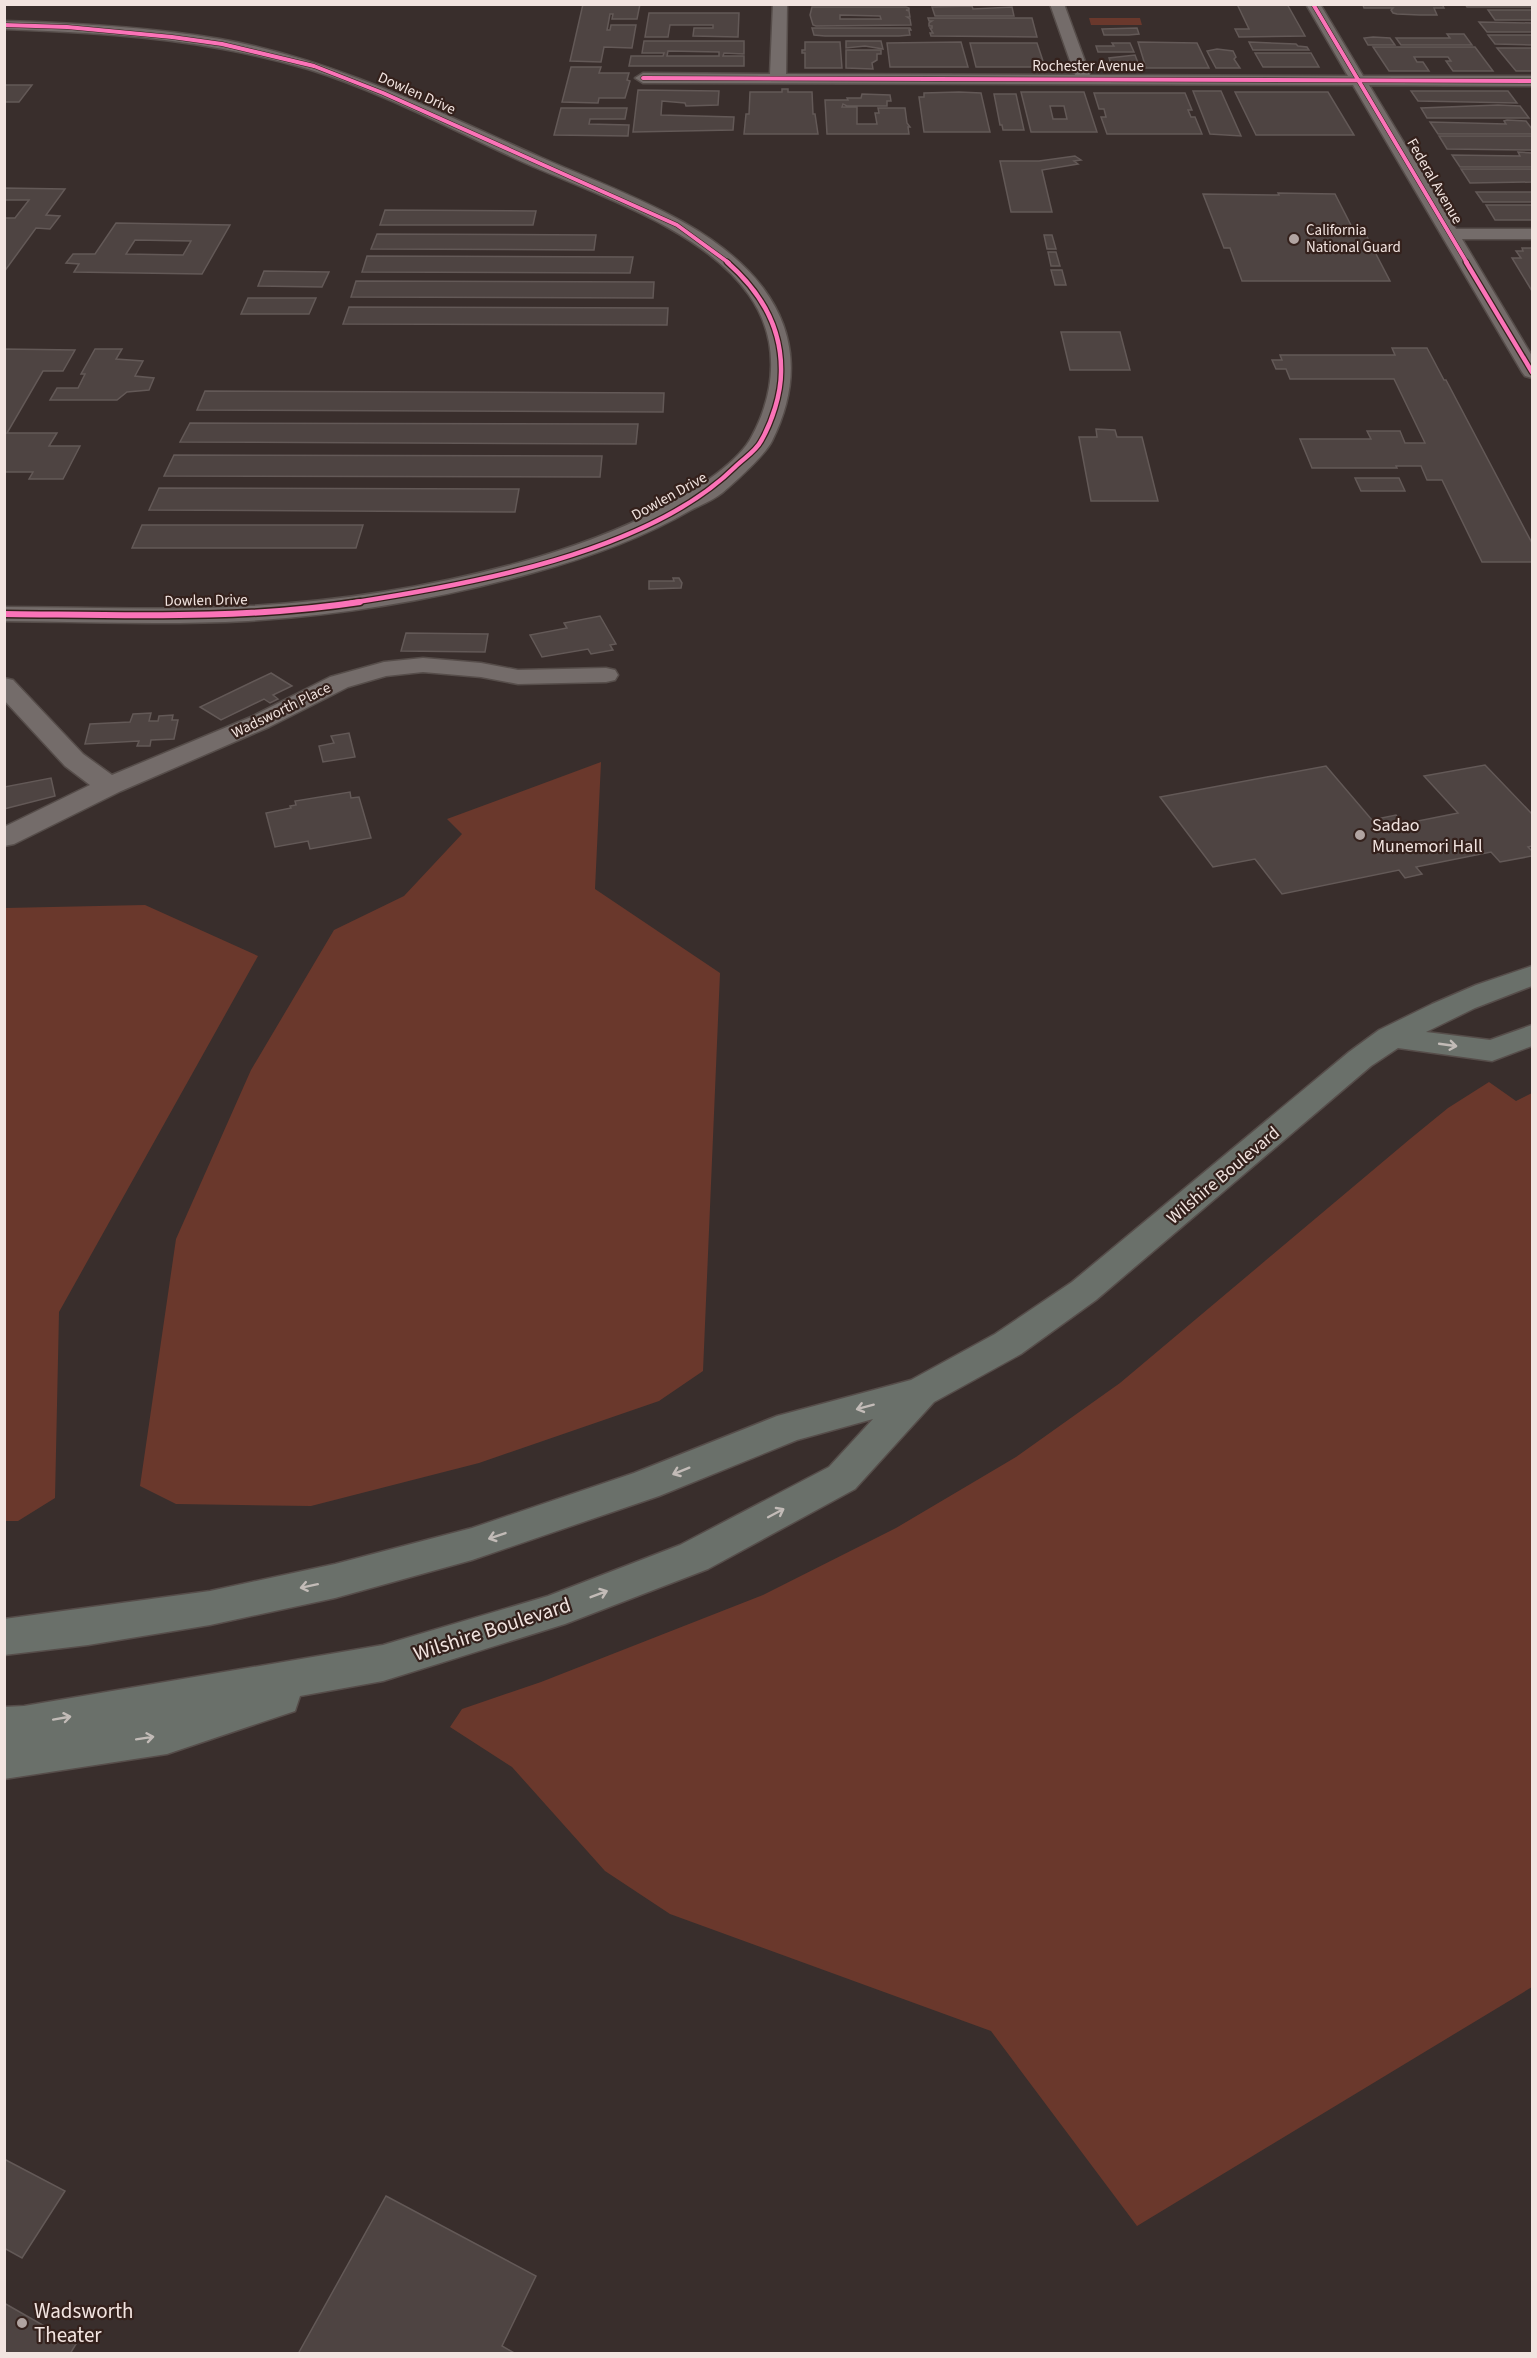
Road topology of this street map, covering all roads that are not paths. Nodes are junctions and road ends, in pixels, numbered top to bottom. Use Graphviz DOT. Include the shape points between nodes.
graph roads {
  1 [pos="780,4"];
  2 [pos="1057,4"];
  3 [pos="1313,4"];
  4 [pos="4,25"];
  5 [pos="643,78"];
  6 [pos="778,78"];
  7 [pos="1084,79"];
  8 [pos="1361,81"];
  9 [pos="1533,81"];
  10 [pos="1450,234"];
  11 [pos="1533,234"];
  12 [pos="1533,372"];
  13 [pos="4,614"];
  14 [pos="606,675"];
  15 [pos="4,685"];
  16 [pos="112,785"];
  17 [pos="4,838"];
  18 [pos="1533,976"];
  19 [pos="1533,1035"];
  20 [pos="1390,1037"];
  21 [pos="921,1392"];
  22 [pos="4,1623"];
  23 [pos="52,1632"];
  24 [pos="4,1637"];
  25 [pos="383,1664"];
  26 [pos="4,1726"];
  27 [pos="4,1760"];
  1 -- 6 [label="street"];
  2 -- 7 [label="street"];
  3 -- 8 [label="street, Federal Avenue"];
  4 -- 13 [label="street, Dowlen Drive" via="117,30 222,44 314,66 394,97 677,225 720,253 748,280 771,315 783,371 774,418 762,442 738,469 702,497 655,523 559,558 451,587 361,603 282,611"];
  5 -- 6 [label="street, Rochester Avenue"];
  6 -- 7 [label="street, Rochester Avenue"];
  7 -- 8 [label="street, Rochester Avenue"];
  8 -- 9 [label="street, Rochester Avenue"];
  8 -- 10 [label="street, Federal Avenue"];
  10 -- 11 [label="street"];
  10 -- 12 [label="street, Federal Avenue"];
  14 -- 16 [label="street, Wadsworth Place" via="518,677 423,665 384,669 339,682 221,740"];
  15 -- 16 [label="street" via="84,770"];
  16 -- 17 [label="street, Wadsworth Place"];
  18 -- 20 [label="main road, Wilshire Boulevard" via="1476,994"];
  20 -- 19 [label="main road, one-way" via="1492,1051"];
  20 -- 21 [label="main road, Wilshire Boulevard" via="1084,1291 1008,1344"];
  21 -- 23 [label="main road, Wilshire Boulevard, one-way" via="790,1427 646,1485 472,1544 335,1581 210,1608"];
  25 -- 21 [label="main road, Wilshire Boulevard, one-way" via="551,1612 694,1557 842,1478"];
  22 -- 23 [label="main road"];
  23 -- 24 [label="main road, Wilshire Boulevard"];
  26 -- 25 [label="main road, Wilshire Boulevard, one-way"];
  27 -- 25 [label="main road, one-way" via="167,1735"];
}
